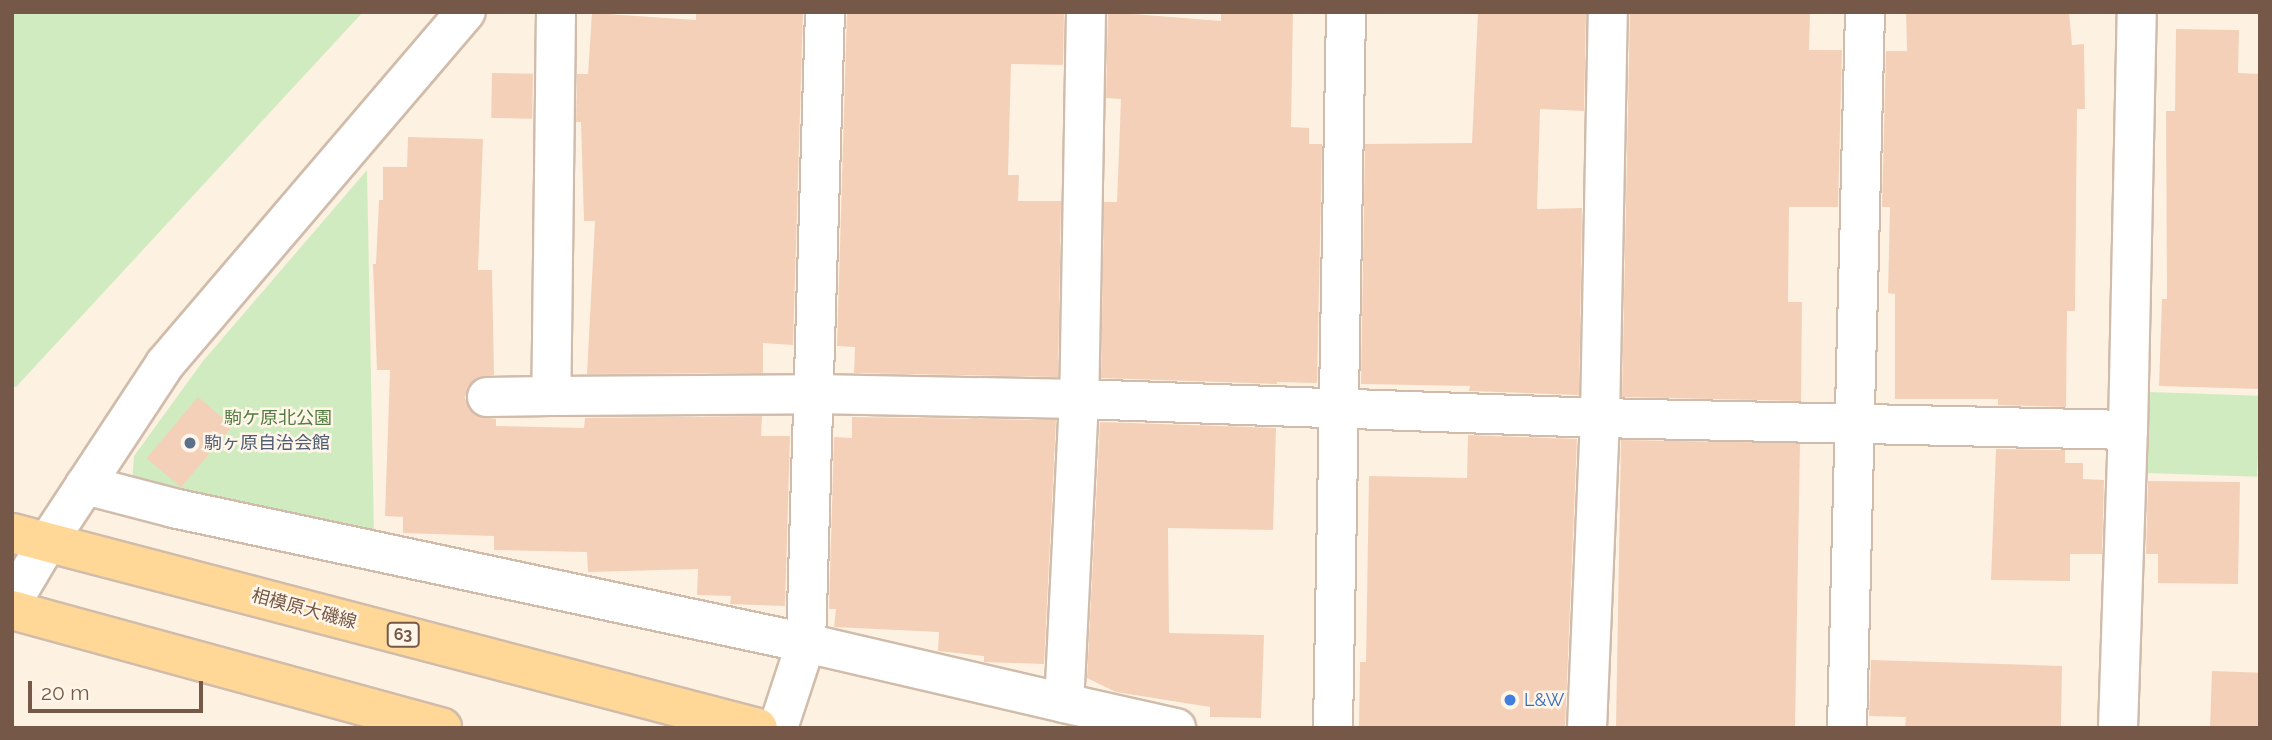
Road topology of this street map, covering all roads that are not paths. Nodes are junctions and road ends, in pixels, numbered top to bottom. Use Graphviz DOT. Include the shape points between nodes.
graph roads {
  1 [pos="466,12"];
  2 [pos="556,12"];
  3 [pos="825,12"];
  4 [pos="1086,12"];
  5 [pos="1346,12"];
  6 [pos="1608,12"];
  7 [pos="1865,12"];
  8 [pos="2137,12"];
  9 [pos="815,394"];
  10 [pos="551,396"];
  11 [pos="487,397"];
  12 [pos="1079,398"];
  13 [pos="1338,406"];
  14 [pos="1600,418"];
  15 [pos="1854,423"];
  16 [pos="2128,430"];
  17 [pos="85,485"];
  18 [pos="30,538"];
  19 [pos="12,602"];
  20 [pos="12,610"];
  21 [pos="806,643"];
  22 [pos="1064,703"];
  23 [pos="442,728"];
  24 [pos="758,728"];
  25 [pos="778,728"];
  26 [pos="1176,728"];
  27 [pos="1333,728"];
  28 [pos="1587,728"];
  29 [pos="1847,728"];
  30 [pos="2118,728"];
  1 -- 17 [label="street" via="165,364"];
  2 -- 10 [label="street"];
  3 -- 9 [label="street"];
  4 -- 12 [label="street"];
  5 -- 13 [label="street"];
  6 -- 14 [label="street"];
  7 -- 15 [label="street"];
  8 -- 16 [label="street"];
  9 -- 10 [label="street"];
  9 -- 12 [label="street"];
  9 -- 21 [label="street"];
  10 -- 11 [label="street"];
  12 -- 13 [label="street"];
  12 -- 22 [label="street"];
  13 -- 14 [label="street"];
  13 -- 27 [label="street"];
  14 -- 15 [label="street"];
  14 -- 28 [label="street"];
  15 -- 16 [label="street"];
  15 -- 29 [label="street"];
  16 -- 30 [label="street"];
  17 -- 18 [label="street"];
  17 -- 21 [label="street" via="173,508"];
  18 -- 19 [label="street"];
  18 -- 24 [label="main road, 相模原大磯線 / 63"];
  20 -- 23 [label="main road"];
  21 -- 22 [label="street"];
  21 -- 25 [label="street"];
  22 -- 26 [label="street"];
}
